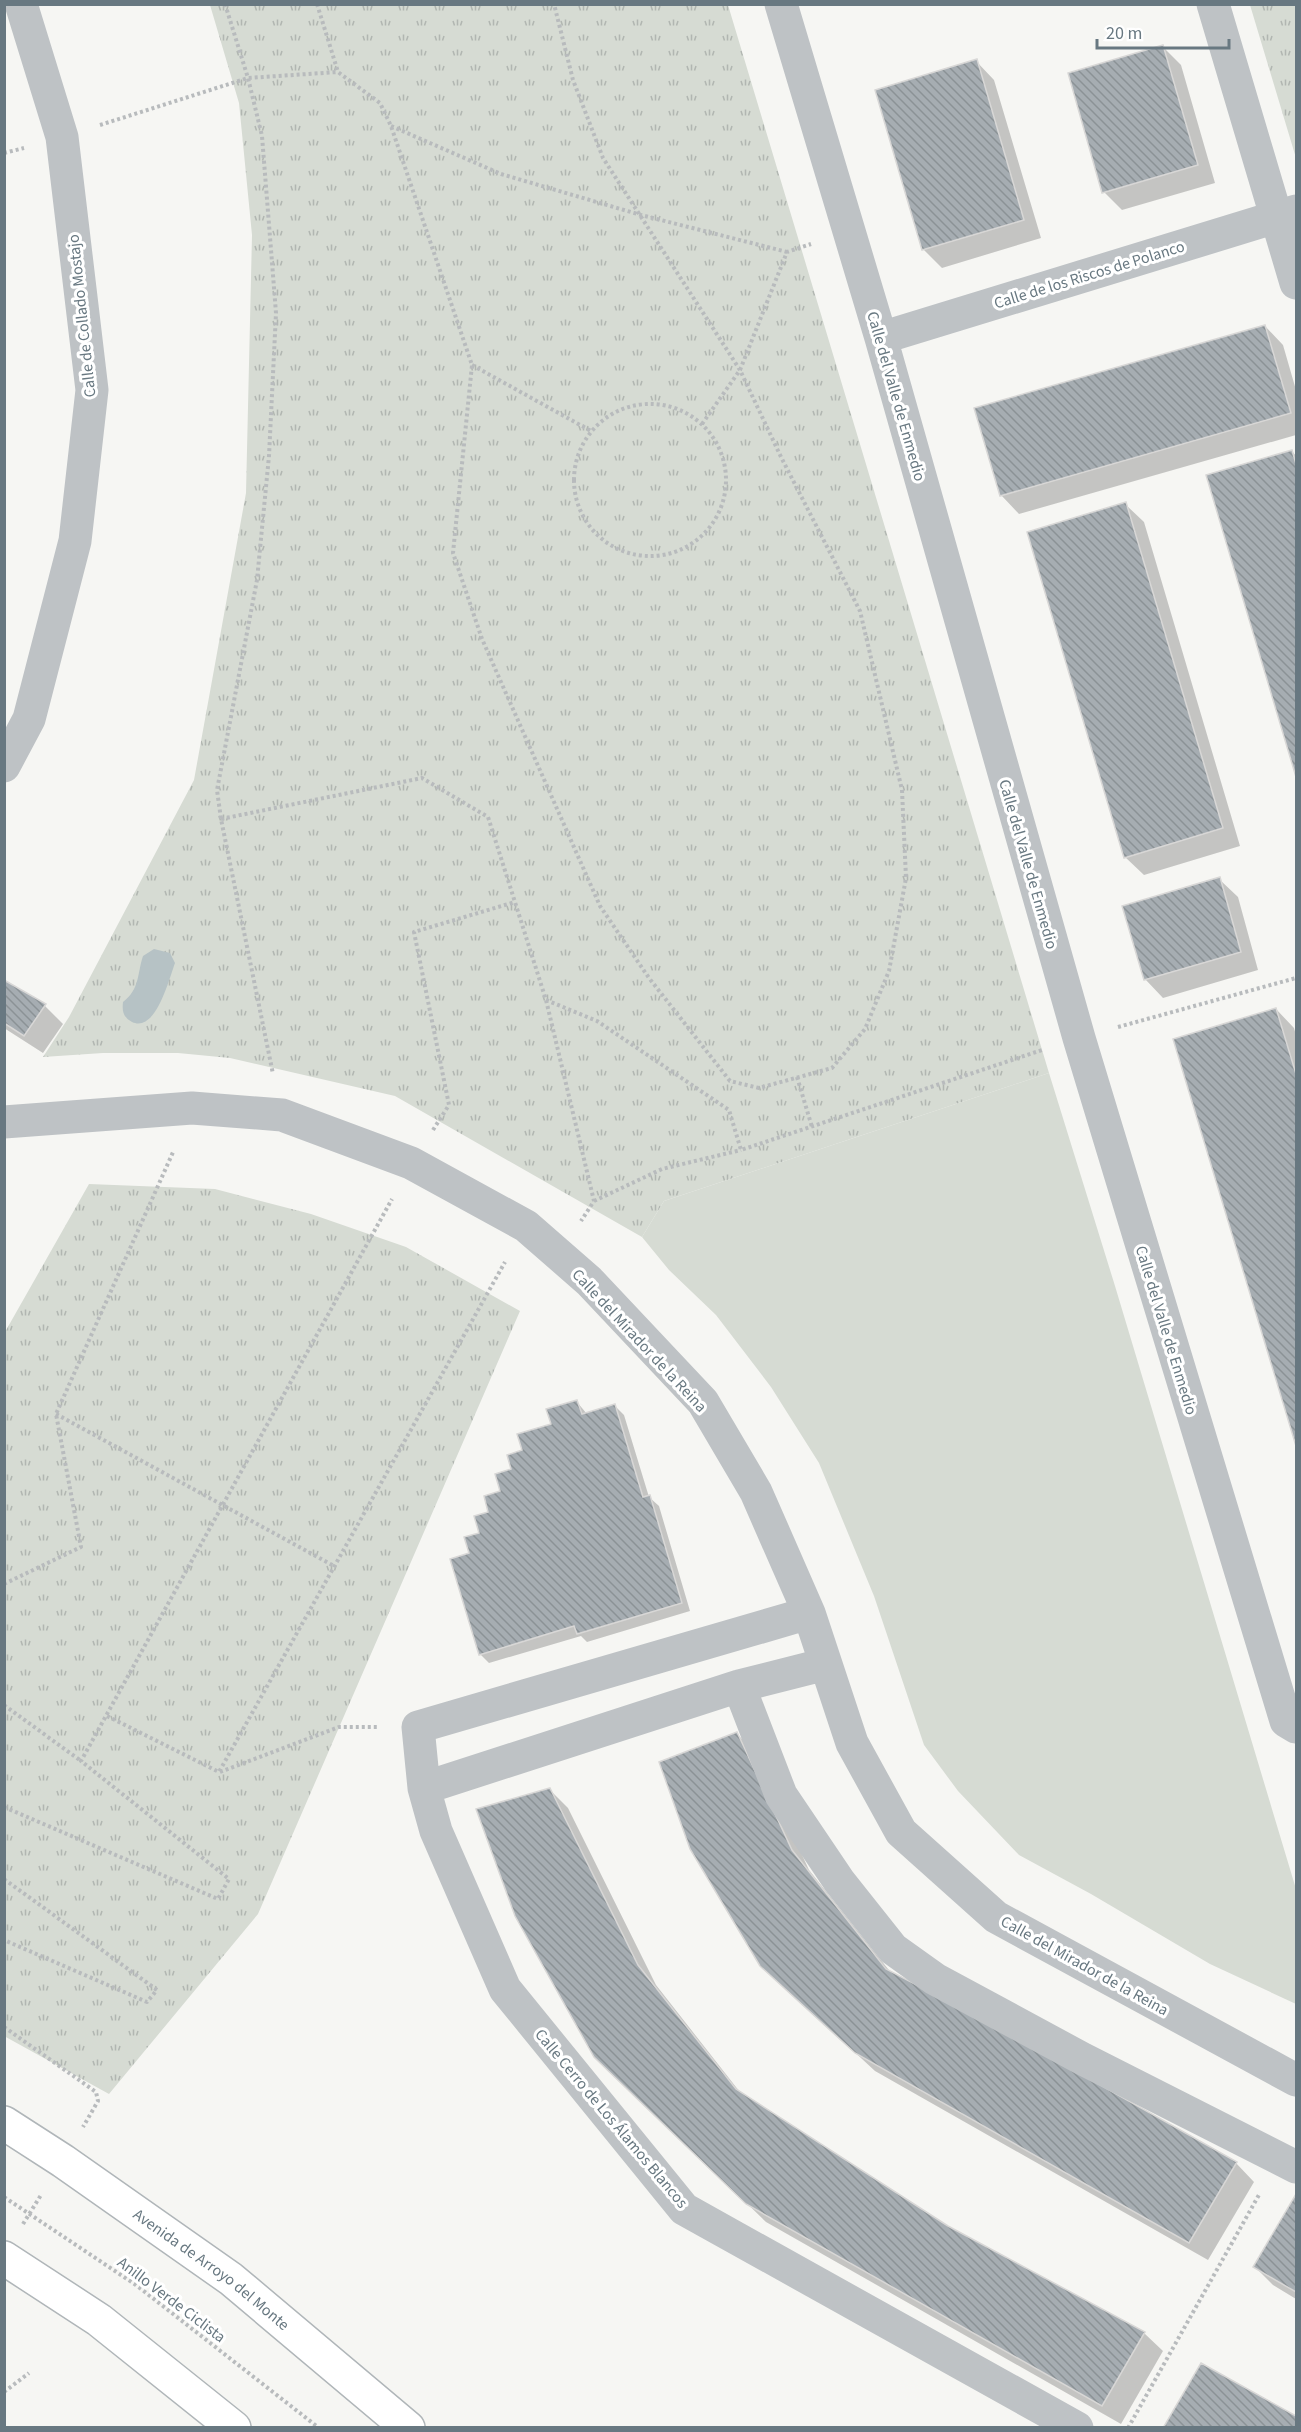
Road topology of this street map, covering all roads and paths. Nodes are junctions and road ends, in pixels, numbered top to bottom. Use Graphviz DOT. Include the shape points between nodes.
graph roads {
  1 [pos="21,4"];
  2 [pos="225,4"];
  3 [pos="317,4"];
  4 [pos="554,4"];
  5 [pos="781,4"];
  6 [pos="1213,4"];
  7 [pos="338,72"];
  8 [pos="248,78"];
  9 [pos="391,126"];
  10 [pos="62,137"];
  11 [pos="1286,214"];
  12 [pos="641,215"];
  13 [pos="849,231"];
  14 [pos="787,252"];
  15 [pos="1296,283"];
  16 [pos="881,338"];
  17 [pos="472,365"];
  18 [pos="740,370"];
  19 [pos="702,424"];
  20 [pos="591,431"];
  21 [pos="4,766"];
  22 [pos="221,819"];
  23 [pos="515,902"];
  24 [pos="1296,978"];
  25 [pos="546,1000"];
  26 [pos="1079,1038"];
  27 [pos="797,1077"];
  28 [pos="192,1108"];
  29 [pos="282,1115"];
  30 [pos="4,1122"];
  31 [pos="812,1127"];
  32 [pos="741,1150"];
  33 [pos="411,1163"];
  34 [pos="594,1200"];
  35 [pos="526,1226"];
  36 [pos="560,1257"];
  37 [pos="56,1414"];
  38 [pos="223,1505"];
  39 [pos="334,1566"];
  40 [pos="4,1584"];
  41 [pos="809,1612"];
  42 [pos="826,1664"];
  43 [pos="739,1686"];
  44 [pos="4,1705"];
  45 [pos="107,1716"];
  46 [pos="1291,1724"];
  47 [pos="418,1727"];
  48 [pos="81,1761"];
  49 [pos="219,1772"];
  50 [pos="424,1788"];
  51 [pos="4,1807"];
  52 [pos="4,1879"];
  53 [pos="4,1940"];
  54 [pos="4,2026"];
  55 [pos="1296,2080"];
  56 [pos="98,2101"];
  57 [pos="4,2123"];
  58 [pos="1288,2163"];
  59 [pos="4,2197"];
  60 [pos="4,2258"];
  61 [pos="29,2373"];
  62 [pos="4,2392"];
  63 [pos="234,2427"];
  64 [pos="319,2427"];
  65 [pos="408,2427"];
  66 [pos="1077,2427"];
  67 [pos="1128,2427"];
  1 -- 10 [label="street, Calle de Collado Mostajo"];
  2 -- 8 [label="path"];
  3 -- 7 [label="path"];
  4 -- 12 [label="path" via="573,81 603,158"];
  5 -- 13 [label="street, Calle del Valle de Enmedio"];
  6 -- 11 [label="street"];
  7 -- 8 [label="path"];
  7 -- 9 [label="path" via="380,103"];
  8 -- 10 [label="path"];
  8 -- 22 [label="path" via="262,136 276,313 269,456 257,580 218,790"];
  9 -- 12 [label="path" via="501,174"];
  9 -- 17 [label="path"];
  10 -- 21 [label="street, Calle de Collado Mostajo" via="92,390 75,540 29,719"];
  11 -- 15 [label="street"];
  11 -- 16 [label="street, Calle de los Riscos de Polanco"];
  12 -- 14 [label="path"];
  12 -- 18 [label="path"];
  13 -- 14 [label="path"];
  13 -- 16 [label="street, Calle del Valle de Enmedio"];
  14 -- 18 [label="path"];
  16 -- 26 [label="street, Calle del Valle de Enmedio"];
  17 -- 20 [label="path"];
  17 -- 27 [label="path" via="453,553 482,639 600,906 649,978 730,1080 759,1088"];
  18 -- 19 [label="path"];
  18 -- 27 [label="path" via="860,611 902,790 906,878 889,971 865,1029 832,1068"];
  19 -- 20 [label="path" via="684,411 640,404 618,410"];
  19 -- 20 [label="path" via="718,445 726,470 725,496 715,521 698,541 674,553 647,557 622,552 606,542 582,516 575,491 576,465"];
  22 -- 23 [label="path" via="422,777 488,817"];
  22 -- 29 [label="path"];
  23 -- 25 [label="path"];
  23 -- 33 [label="path" via="414,932 449,1106"];
  24 -- 26 [label="path"];
  25 -- 32 [label="path" via="597,1022 729,1110"];
  25 -- 34 [label="path"];
  26 -- 31 [label="path"];
  26 -- 46 [label="street, Calle del Valle de Enmedio"];
  27 -- 31 [label="path"];
  28 -- 29 [label="street, Calle del Mirador de la Reina"];
  28 -- 30 [label="street, Calle del Mirador de la Reina"];
  28 -- 37 [label="path"];
  29 -- 33 [label="street, Calle del Mirador de la Reina"];
  31 -- 32 [label="path"];
  32 -- 34 [label="path" via="662,1169"];
  33 -- 35 [label="street, Calle del Mirador de la Reina"];
  33 -- 38 [label="path"];
  34 -- 36 [label="path"];
  35 -- 36 [label="street, Calle del Mirador de la Reina"];
  35 -- 39 [label="path"];
  36 -- 41 [label="street, Calle del Mirador de la Reina" via="589,1281 703,1402 756,1492"];
  37 -- 38 [label="path"];
  37 -- 40 [label="path" via="81,1547"];
  38 -- 39 [label="path"];
  38 -- 45 [label="path"];
  39 -- 49 [label="path"];
  41 -- 42 [label="street, Calle del Mirador de la Reina"];
  41 -- 47 [label="street"];
  42 -- 43 [label="street"];
  42 -- 55 [label="street, Calle del Mirador de la Reina" via="852,1743 901,1833 996,1917"];
  43 -- 50 [label="street"];
  43 -- 58 [label="street" via="781,1796 892,1949 945,1984 1083,2059"];
  44 -- 48 [label="path"];
  45 -- 48 [label="path"];
  45 -- 49 [label="path"];
  47 -- 49 [label="path" via="339,1727"];
  47 -- 50 [label="street, Calle Cerro de Los Álamos Blancos"];
  48 -- 51 [label="path" via="229,1879 218,1899"];
  50 -- 66 [label="street, Calle Cerro de Los Álamos Blancos" via="436,1831 505,1989 684,2209"];
  52 -- 53 [label="path" via="156,1990 147,2002"];
  54 -- 56 [label="path" via="96,2092"];
  57 -- 65 [label="street, Avenida de Arroyo del Monte" via="231,2279"];
  58 -- 67 [label="path"];
  59 -- 64 [label="path, Anillo Verde Ciclista" via="136,2285"];
  60 -- 63 [label="street" via="99,2320"];
  61 -- 62 [label="path"];
}
